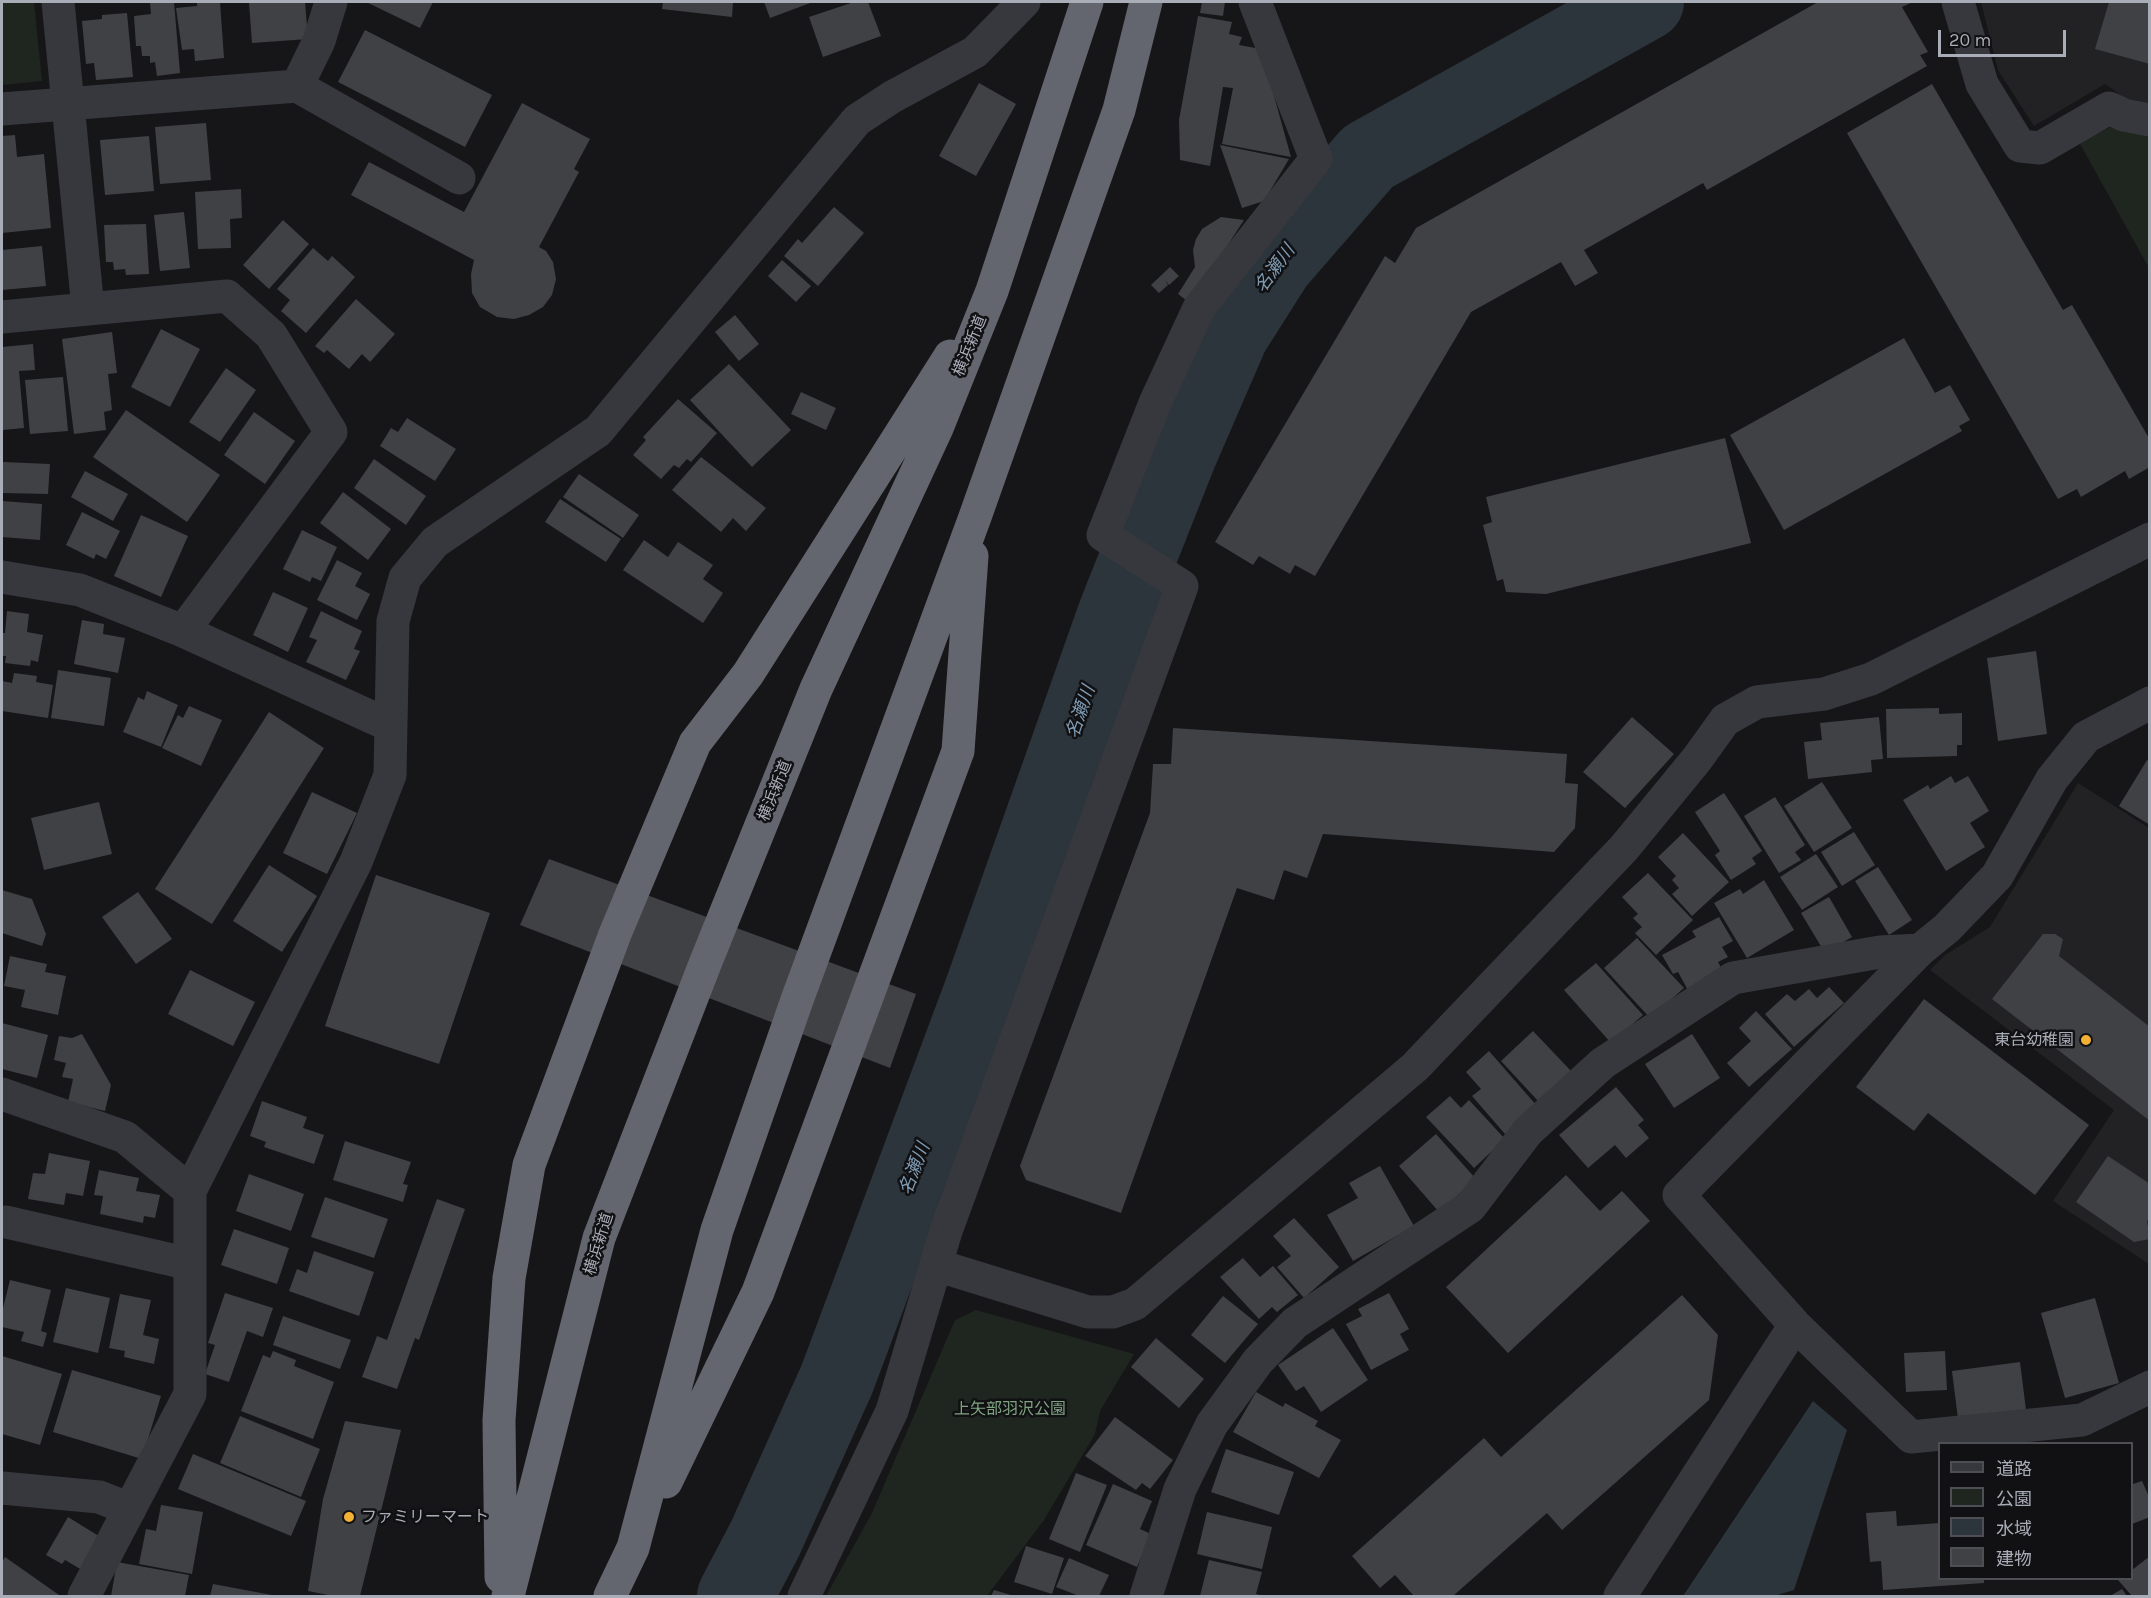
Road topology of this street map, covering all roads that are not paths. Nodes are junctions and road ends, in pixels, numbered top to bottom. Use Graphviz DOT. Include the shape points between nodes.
graph roads {
  1 [pos="58,2"];
  2 [pos="331,2"];
  3 [pos="1024,2"];
  4 [pos="1087,2"];
  5 [pos="1146,2"];
  6 [pos="1958,2"];
  7 [pos="1262,5"];
  8 [pos="297,86"];
  9 [pos="70,103"];
  10 [pos="2,109"];
  11 [pos="2150,120"];
  12 [pos="459,178"];
  13 [pos="992,291"];
  14 [pos="88,309"];
  15 [pos="2,316"];
  16 [pos="975,517"];
  17 [pos="2150,539"];
  18 [pos="2,577"];
  19 [pos="183,631"];
  20 [pos="2150,703"];
  21 [pos="391,726"];
  22 [pos="1920,950"];
  23 [pos="2,1094"];
  24 [pos="190,1191"];
  25 [pos="6,1222"];
  26 [pos="190,1264"];
  27 [pos="936,1265"];
  28 [pos="1796,1325"];
  29 [pos="2150,1387"];
  30 [pos="2,1488"];
  31 [pos="130,1509"];
  32 [pos="633,1548"];
  33 [pos="84,1596"];
  34 [pos="502,1596"];
  35 [pos="508,1596"];
  36 [pos="610,1596"];
  37 [pos="804,1596"];
  38 [pos="1146,1596"];
  39 [pos="1620,1596"];
  1 -- 9 [label="street"];
  2 -- 8 [label="street" via="319,41"];
  3 -- 21 [label="street" via="975,52 857,120 598,430 435,542 405,578 393,621"];
  4 -- 13 [label="highway, 横浜新道"];
  5 -- 16 [label="highway" via="1119,110"];
  6 -- 11 [label="street" via="1982,84 2020,146 2040,148 2109,108"];
  7 -- 27 [label="street" via="1316,159 1199,308 1155,402 1103,535 1182,586"];
  8 -- 9 [label="street"];
  8 -- 12 [label="street"];
  9 -- 10 [label="street"];
  9 -- 14 [label="street"];
  13 -- 34 [label="highway" via="748,674 695,743 615,934 529,1165 509,1278 499,1420"];
  13 -- 35 [label="highway, 横浜新道" via="937,428 816,689 598,1238"];
  14 -- 15 [label="street"];
  14 -- 19 [label="street" via="227,296 271,335 330,432"];
  16 -- 32 [label="highway" via="801,988 717,1230"];
  16 -- 32 [label="highway" via="958,751 758,1292"];
  17 -- 27 [label="street" via="1871,679 1824,694 1757,702 1725,720 1624,848 1415,1067 1135,1304 1113,1312 1088,1312"];
  18 -- 19 [label="street" via="80,591"];
  19 -- 21 [label="street"];
  20 -- 22 [label="street" via="2086,738 2052,779 1997,876"];
  21 -- 24 [label="street" via="390,775 356,862"];
  22 -- 28 [label="street" via="1679,1195"];
  22 -- 38 [label="street" via="1880,952 1733,978 1603,1063 1528,1131 1470,1207 1295,1323 1258,1361 1212,1424 1180,1490"];
  23 -- 24 [label="street" via="125,1137"];
  24 -- 26 [label="street"];
  25 -- 26 [label="street"];
  26 -- 31 [label="street" via="190,1394"];
  27 -- 37 [label="street" via="892,1412"];
  28 -- 29 [label="street" via="1911,1437 2082,1420"];
  28 -- 39 [label="street"];
  30 -- 31 [label="street" via="99,1497"];
  31 -- 33 [label="street"];
  32 -- 36 [label="highway"];
}
